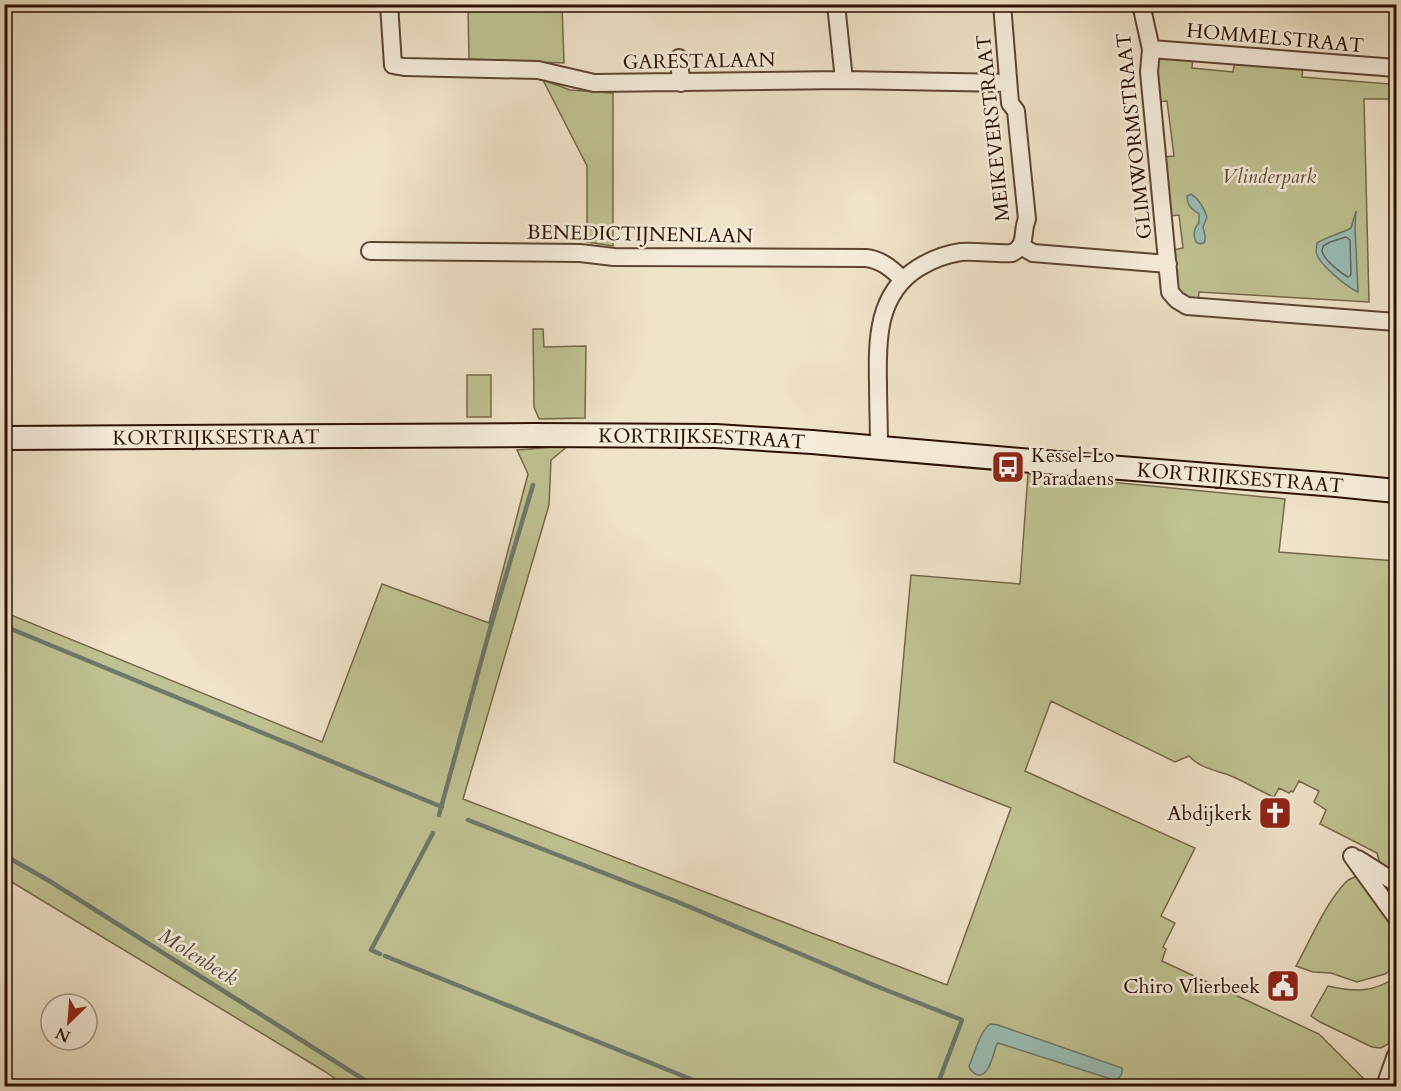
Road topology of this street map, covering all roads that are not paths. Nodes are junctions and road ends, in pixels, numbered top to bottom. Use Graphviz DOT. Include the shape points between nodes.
graph roads {
  1 [pos="389,4"];
  2 [pos="836,4"];
  3 [pos="1002,4"];
  4 [pos="1141,4"];
  5 [pos="1151,49"];
  6 [pos="679,58"];
  7 [pos="1396,68"];
  8 [pos="844,80"];
  9 [pos="681,83"];
  10 [pos="1008,83"];
  11 [pos="1021,246"];
  12 [pos="369,251"];
  13 [pos="1168,264"];
  14 [pos="903,280"];
  15 [pos="1396,322"];
  16 [pos="4,438"];
  17 [pos="879,448"];
  18 [pos="1396,491"];
  19 [pos="1396,883"];
  20 [pos="1396,916"];
  21 [pos="1396,1055"];
  22 [pos="1385,1086"];
  1 -- 9 [label="street, GARESTALAAN" via="393,64 404,67 538,70 594,83"];
  2 -- 8 [label="street"];
  3 -- 10 [label="street, MEIKEVERSTRAAT"];
  4 -- 5 [label="street, GLIMWORMSTRAAT"];
  5 -- 7 [label="street, HOMMELSTRAAT"];
  5 -- 13 [label="street, GLIMWORMSTRAAT" via="1149,72"];
  6 -- 9 [label="street"];
  8 -- 9 [label="street, GARESTALAAN"];
  8 -- 10 [label="street, GARESTALAAN"];
  10 -- 11 [label="street, MEIKEVERSTRAAT" via="1010,103 1016,111 1027,219"];
  11 -- 13 [label="street" via="1033,253"];
  11 -- 14 [label="street" via="1011,253 961,252 943,256"];
  12 -- 14 [label="street, BENEDICTIJNENLAAN" via="866,258 888,265"];
  13 -- 15 [label="street, GLIMWORMSTRAAT" via="1170,292 1187,306"];
  14 -- 17 [label="street" via="880,325"];
  16 -- 17 [label="street, KORTRIJKSESTRAAT" via="693,436"];
  17 -- 18 [label="street, KORTRIJKSESTRAAT"];
  19 -- 20 [label="street" via="1352,856"];
  21 -- 22 [label="street"];
}
